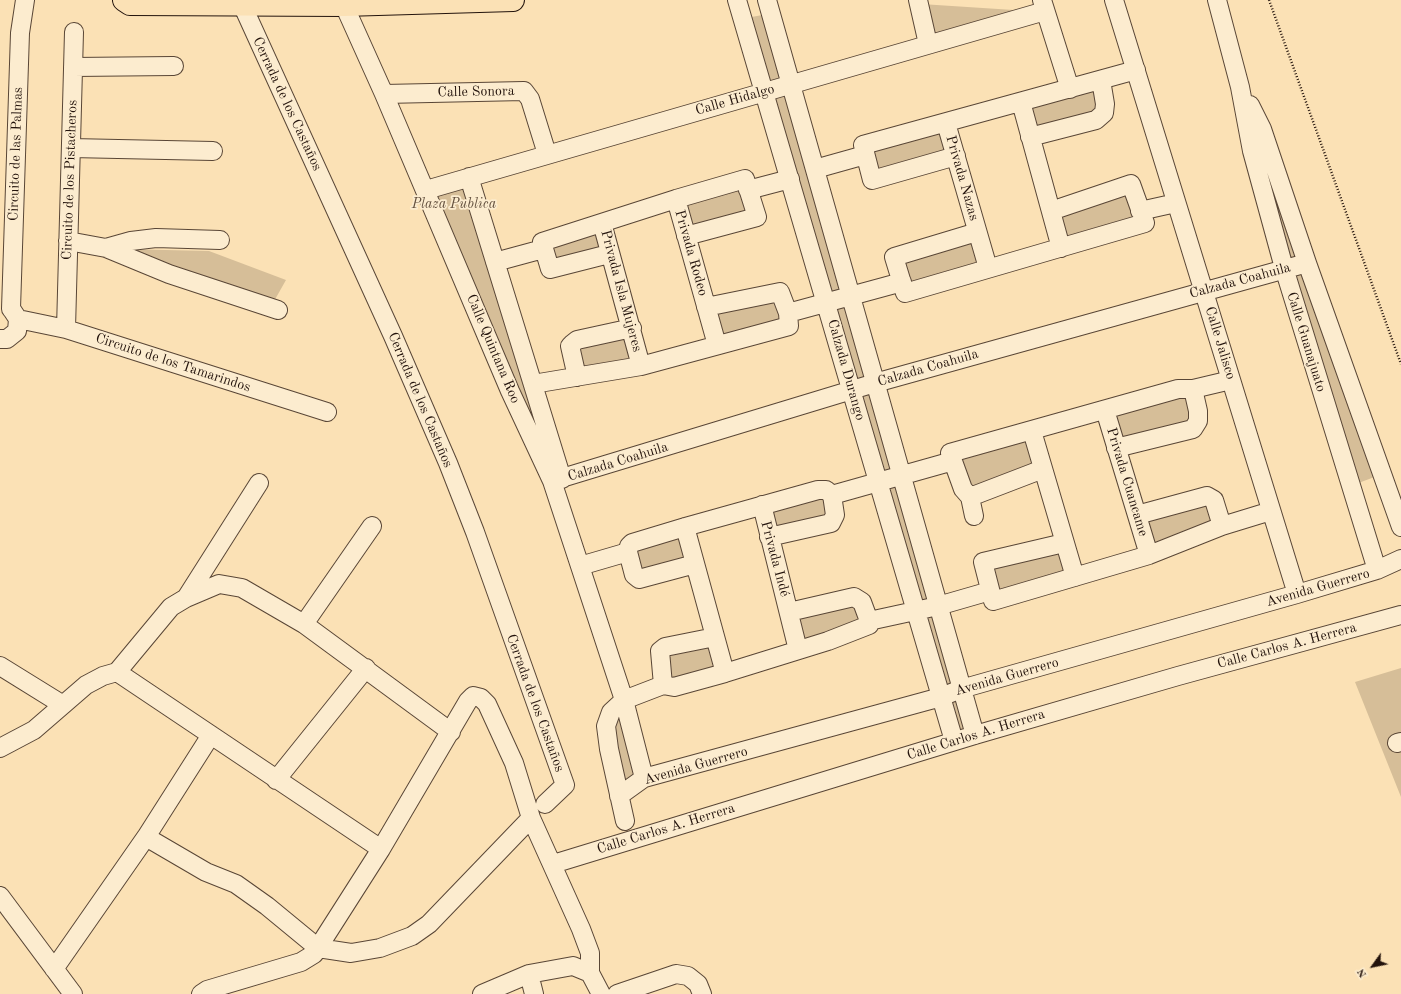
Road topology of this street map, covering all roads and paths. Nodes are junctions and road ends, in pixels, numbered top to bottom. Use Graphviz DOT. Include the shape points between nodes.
graph roads {
  1 [pos="25,0"];
  2 [pos="124,0"];
  3 [pos="513,0"];
  4 [pos="737,0"];
  5 [pos="767,0"];
  6 [pos="918,0"];
  7 [pos="1114,0"];
  8 [pos="1217,0"];
  9 [pos="1269,0"];
  10 [pos="241,2"];
  11 [pos="394,2"];
  12 [pos="344,5"];
  13 [pos="1044,5"];
  14 [pos="74,32"];
  15 [pos="928,44"];
  16 [pos="174,66"];
  17 [pos="73,67"];
  18 [pos="1136,70"];
  19 [pos="1101,80"];
  20 [pos="791,84"];
  21 [pos="1240,87"];
  22 [pos="1070,90"];
  23 [pos="764,92"];
  24 [pos="384,94"];
  25 [pos="1021,102"];
  26 [pos="946,123"];
  27 [pos="1030,136"];
  28 [pos="71,148"];
  29 [pos="213,151"];
  30 [pos="547,154"];
  31 [pos="865,155"];
  32 [pos="956,156"];
  33 [pos="815,169"];
  34 [pos="469,177"];
  35 [pos="790,179"];
  36 [pos="426,190"];
  37 [pos="748,190"];
  38 [pos="676,198"];
  39 [pos="1176,203"];
  40 [pos="1140,211"];
  41 [pos="1051,212"];
  42 [pos="602,222"];
  43 [pos="977,232"];
  44 [pos="686,236"];
  45 [pos="220,240"];
  46 [pos="68,241"];
  47 [pos="106,248"];
  48 [pos="1061,248"];
  49 [pos="543,249"];
  50 [pos="609,254"];
  51 [pos="495,262"];
  52 [pos="1307,263"];
  53 [pos="988,268"];
  54 [pos="1284,268"];
  55 [pos="902,282"];
  56 [pos="1204,291"];
  57 [pos="851,297"];
  58 [pos="826,303"];
  59 [pos="706,307"];
  60 [pos="278,310"];
  61 [pos="10,312"];
  62 [pos="788,313"];
  63 [pos="632,328"];
  64 [pos="66,329"];
  65 [pos="0,339"];
  66 [pos="717,345"];
  67 [pos="1401,364"];
  68 [pos="641,366"];
  69 [pos="577,377"];
  70 [pos="1231,380"];
  71 [pos="875,383"];
  72 [pos="533,384"];
  73 [pos="1193,389"];
  74 [pos="852,390"];
  75 [pos="1105,410"];
  76 [pos="327,412"];
  77 [pos="1032,431"];
  78 [pos="1116,448"];
  79 [pos="953,461"];
  80 [pos="1043,469"];
  81 [pos="902,477"];
  82 [pos="557,480"];
  83 [pos="259,483"];
  84 [pos="879,483"];
  85 [pos="832,495"];
  86 [pos="970,497"];
  87 [pos="762,505"];
  88 [pos="1271,511"];
  89 [pos="1137,515"];
  90 [pos="974,516"];
  91 [pos="372,526"];
  92 [pos="1222,526"];
  93 [pos="685,527"];
  94 [pos="1401,527"];
  95 [pos="769,537"];
  96 [pos="1064,543"];
  97 [pos="628,552"];
  98 [pos="1149,555"];
  99 [pos="1399,560"];
  100 [pos="695,564"];
  101 [pos="580,566"];
  102 [pos="1377,570"];
  103 [pos="1074,577"];
  104 [pos="990,592"];
  105 [pos="1297,594"];
  106 [pos="186,598"];
  107 [pos="938,606"];
  108 [pos="789,612"];
  109 [pos="916,612"];
  110 [pos="1401,615"];
  111 [pos="869,621"];
  112 [pos="304,624"];
  113 [pos="715,637"];
  114 [pos="798,650"];
  115 [pos="0,666"];
  116 [pos="366,668"];
  117 [pos="117,672"];
  118 [pos="725,673"];
  119 [pos="663,685"];
  120 [pos="962,689"];
  121 [pos="941,697"];
  122 [pos="624,700"];
  123 [pos="63,705"];
  124 [pos="451,732"];
  125 [pos="211,735"];
  126 [pos="974,735"];
  127 [pos="954,741"];
  128 [pos="0,748"];
  129 [pos="644,778"];
  130 [pos="276,780"];
  131 [pos="619,796"];
  132 [pos="545,804"];
  133 [pos="531,818"];
  134 [pos="625,821"];
  135 [pos="146,838"];
  136 [pos="381,849"];
  137 [pos="553,864"];
  138 [pos="0,896"];
  139 [pos="318,948"];
  140 [pos="54,969"];
  141 [pos="590,972"];
  142 [pos="529,974"];
  143 [pos="73,994"];
  144 [pos="201,994"];
  145 [pos="482,994"];
  146 [pos="534,994"];
  147 [pos="601,994"];
  148 [pos="616,994"];
  149 [pos="702,994"];
  1 -- 61 [label="street, Circuito de las Palmas" via="20,33"];
  2 -- 10 [label="main road" via="130,4"];
  3 -- 11 [label="main road"];
  4 -- 23 [label="street, Calzada Durango"];
  5 -- 20 [label="street, Calzada Durango"];
  6 -- 15 [label="street"];
  7 -- 18 [label="street, Calle Jalisco"];
  8 -- 21 [label="street, Calle Guanajuato"];
  9 -- 67 [label="path"];
  10 -- 12 [label="main road"];
  10 -- 132 [label="street, Cerrada de los Castaños" via="393,336 472,525 565,785"];
  11 -- 12 [label="main road"];
  12 -- 24 [label="street, Calle Quintana Roo"];
  13 -- 15 [label="street, Calle Hidalgo"];
  13 -- 22 [label="street"];
  14 -- 17 [label="street, Circuito de los Pistacheros"];
  15 -- 20 [label="street, Calle Hidalgo"];
  16 -- 17 [label="street"];
  17 -- 28 [label="street, Circuito de los Pistacheros"];
  18 -- 19 [label="street"];
  18 -- 39 [label="street, Calle Jalisco"];
  19 -- 22 [label="street"];
  19 -- 27 [label="street" via="1104,113 1096,120"];
  20 -- 23 [label="street, Calle Hidalgo"];
  20 -- 33 [label="street, Calzada Durango"];
  21 -- 52 [label="street, Calle Guanajuato" via="1262,129"];
  21 -- 54 [label="street, Calle Guanajuato" via="1252,151"];
  22 -- 25 [label="street"];
  23 -- 30 [label="street, Calle Hidalgo"];
  23 -- 35 [label="street, Calzada Durango"];
  24 -- 30 [label="street, Calle Sonora" via="524,92 530,99"];
  24 -- 36 [label="street, Calle Quintana Roo"];
  25 -- 26 [label="street"];
  25 -- 27 [label="street"];
  26 -- 31 [label="street" via="863,145"];
  26 -- 32 [label="street, Privada Nazas"];
  27 -- 41 [label="street"];
  28 -- 29 [label="street"];
  28 -- 46 [label="street, Circuito de los Pistacheros"];
  30 -- 34 [label="street, Calle Hidalgo"];
  31 -- 32 [label="street" via="872,180"];
  31 -- 33 [label="street"];
  32 -- 43 [label="street, Privada Nazas"];
  33 -- 57 [label="street, Calzada Durango"];
  34 -- 36 [label="street, Calle Hidalgo"];
  34 -- 51 [label="street, Calle Quintana Roo"];
  35 -- 37 [label="street"];
  35 -- 58 [label="street, Calzada Durango"];
  36 -- 82 [label="street, Calle Quintana Roo" via="510,390"];
  37 -- 38 [label="street" via="745,179"];
  37 -- 44 [label="street" via="757,217"];
  38 -- 42 [label="street"];
  38 -- 44 [label="street, Privada Rodeo"];
  39 -- 40 [label="street"];
  39 -- 56 [label="street, Calle Jalisco"];
  40 -- 41 [label="street" via="1131,184"];
  40 -- 48 [label="street" via="1145,223"];
  41 -- 48 [label="street"];
  42 -- 49 [label="street" via="542,242"];
  42 -- 50 [label="street, Privada Isla Mujeres"];
  43 -- 53 [label="street, Privada Nazas"];
  43 -- 55 [label="street, Privada Nazas" via="894,257"];
  44 -- 59 [label="street, Privada Rodeo"];
  45 -- 47 [label="street" via="156,238"];
  46 -- 47 [label="street"];
  46 -- 64 [label="street, Circuito de los Pistacheros"];
  47 -- 60 [label="street" via="169,274"];
  48 -- 53 [label="street"];
  49 -- 50 [label="street" via="550,269"];
  49 -- 51 [label="street"];
  50 -- 63 [label="street, Privada Isla Mujeres"];
  51 -- 72 [label="street, Calle Quintana Roo"];
  52 -- 54 [label="street, Calzada Coahuila"];
  52 -- 94 [label="street, Calle Guanajuato"];
  53 -- 55 [label="street" via="905,293"];
  54 -- 56 [label="street, Calzada Coahuila"];
  54 -- 102 [label="street, Calle Guanajuato"];
  55 -- 57 [label="street"];
  56 -- 70 [label="street, Calle Jalisco"];
  56 -- 71 [label="street, Calzada Coahuila"];
  57 -- 58 [label="street"];
  57 -- 71 [label="street, Calzada Durango"];
  58 -- 62 [label="street"];
  58 -- 74 [label="street, Calzada Durango"];
  59 -- 62 [label="street, Privada Rodeo" via="780,292"];
  59 -- 66 [label="street, Privada Rodeo"];
  61 -- 64 [label="street, Circuito de los Tamarindos"];
  61 -- 65 [label="street" via="17,330 7,339"];
  62 -- 66 [label="street" via="789,326"];
  63 -- 68 [label="street, Privada Isla Mujeres"];
  63 -- 69 [label="street" via="577,340 572,344 570,346"];
  64 -- 76 [label="street, Circuito de los Tamarindos"];
  66 -- 68 [label="street"];
  68 -- 69 [label="street, Privada Isla Mujeres"];
  69 -- 72 [label="street, Privada Isla Mujeres"];
  70 -- 73 [label="street"];
  70 -- 88 [label="street, Calle Jalisco"];
  71 -- 74 [label="street, Calzada Coahuila"];
  71 -- 81 [label="street, Calzada Durango"];
  72 -- 82 [label="street, Calle Quintana Roo"];
  73 -- 75 [label="street" via="1178,389"];
  73 -- 78 [label="street" via="1198,421 1193,429"];
  74 -- 82 [label="street, Calzada Coahuila"];
  74 -- 84 [label="street, Calzada Durango"];
  75 -- 77 [label="street"];
  75 -- 78 [label="street, Privada Cuancame"];
  77 -- 79 [label="street" via="950,453"];
  77 -- 80 [label="street"];
  78 -- 89 [label="street, Privada Cuancame"];
  79 -- 81 [label="street"];
  79 -- 86 [label="street" via="963,489"];
  80 -- 86 [label="street"];
  80 -- 96 [label="street"];
  81 -- 84 [label="street"];
  81 -- 107 [label="street, Calzada Durango"];
  82 -- 101 [label="street, Calle Quintana Roo"];
  83 -- 106 [label="street"];
  84 -- 85 [label="street"];
  84 -- 109 [label="street, Calzada Durango"];
  85 -- 87 [label="street" via="826,490 818,490"];
  85 -- 95 [label="street" via="835,515 831,523"];
  86 -- 90 [label="street"];
  87 -- 93 [label="street"];
  87 -- 95 [label="street, Privada Indé"];
  88 -- 92 [label="street"];
  88 -- 105 [label="street, Calle Jalisco"];
  89 -- 92 [label="street" via="1207,496 1214,500"];
  89 -- 98 [label="street, Privada Cuancame"];
  91 -- 112 [label="street"];
  92 -- 98 [label="street"];
  93 -- 97 [label="street" via="632,543"];
  93 -- 100 [label="street"];
  95 -- 108 [label="street, Privada Indé"];
  96 -- 103 [label="street"];
  96 -- 104 [label="street" via="982,562"];
  97 -- 100 [label="street" via="634,575 639,579"];
  97 -- 101 [label="street"];
  98 -- 103 [label="street"];
  99 -- 102 [label="street, Avenida Guerrero"];
  100 -- 113 [label="street"];
  101 -- 122 [label="street, Calle Quintana Roo"];
  102 -- 105 [label="street, Avenida Guerrero"];
  103 -- 104 [label="street" via="993,601"];
  104 -- 107 [label="street"];
  105 -- 120 [label="street, Avenida Guerrero"];
  106 -- 112 [label="street" via="219,584 234,586 242,588"];
  106 -- 117 [label="street" via="171,607"];
  107 -- 109 [label="street"];
  107 -- 120 [label="street, Calzada Durango"];
  108 -- 111 [label="street, Privada Indé" via="854,597 862,602"];
  108 -- 114 [label="street, Privada Indé"];
  109 -- 111 [label="street"];
  109 -- 121 [label="street, Calzada Durango"];
  110 -- 126 [label="street, Calle Carlos A. Herrera"];
  111 -- 114 [label="street" via="867,627"];
  112 -- 116 [label="street"];
  113 -- 118 [label="street"];
  113 -- 119 [label="street" via="665,647 660,651"];
  114 -- 118 [label="street"];
  115 -- 123 [label="street"];
  116 -- 124 [label="street"];
  116 -- 130 [label="street"];
  117 -- 123 [label="street" via="86,685"];
  117 -- 125 [label="street"];
  118 -- 119 [label="street" via="674,687"];
  119 -- 122 [label="street"];
  120 -- 121 [label="street, Avenida Guerrero"];
  120 -- 126 [label="street, Calzada Durango"];
  121 -- 127 [label="street, Calzada Durango"];
  121 -- 129 [label="street, Avenida Guerrero"];
  122 -- 129 [label="street, Calle Quintana Roo"];
  122 -- 131 [label="street" via="611,712 606,726"];
  123 -- 128 [label="street" via="34,730"];
  124 -- 133 [label="street" via="473,696 481,698 487,704 514,763"];
  124 -- 136 [label="street"];
  125 -- 130 [label="street"];
  125 -- 135 [label="street"];
  126 -- 127 [label="street, Calle Carlos A. Herrera"];
  127 -- 137 [label="street, Calle Carlos A. Herrera"];
  129 -- 131 [label="street, Avenida Guerrero"];
  130 -- 136 [label="street"];
  131 -- 134 [label="street"];
  133 -- 137 [label="street"];
  133 -- 139 [label="street" via="446,908 412,936 380,948 351,953"];
  135 -- 139 [label="street" via="206,872 236,884 268,906"];
  135 -- 140 [label="street"];
  136 -- 139 [label="street"];
  137 -- 141 [label="street" via="590,954"];
  138 -- 140 [label="street"];
  139 -- 144 [label="street" via="301,962"];
  140 -- 143 [label="street"];
  141 -- 142 [label="street" via="573,966"];
  141 -- 147 [label="street"];
  142 -- 145 [label="street"];
  142 -- 146 [label="street"];
  148 -- 149 [label="street" via="676,974 688,976 698,984"];
}
